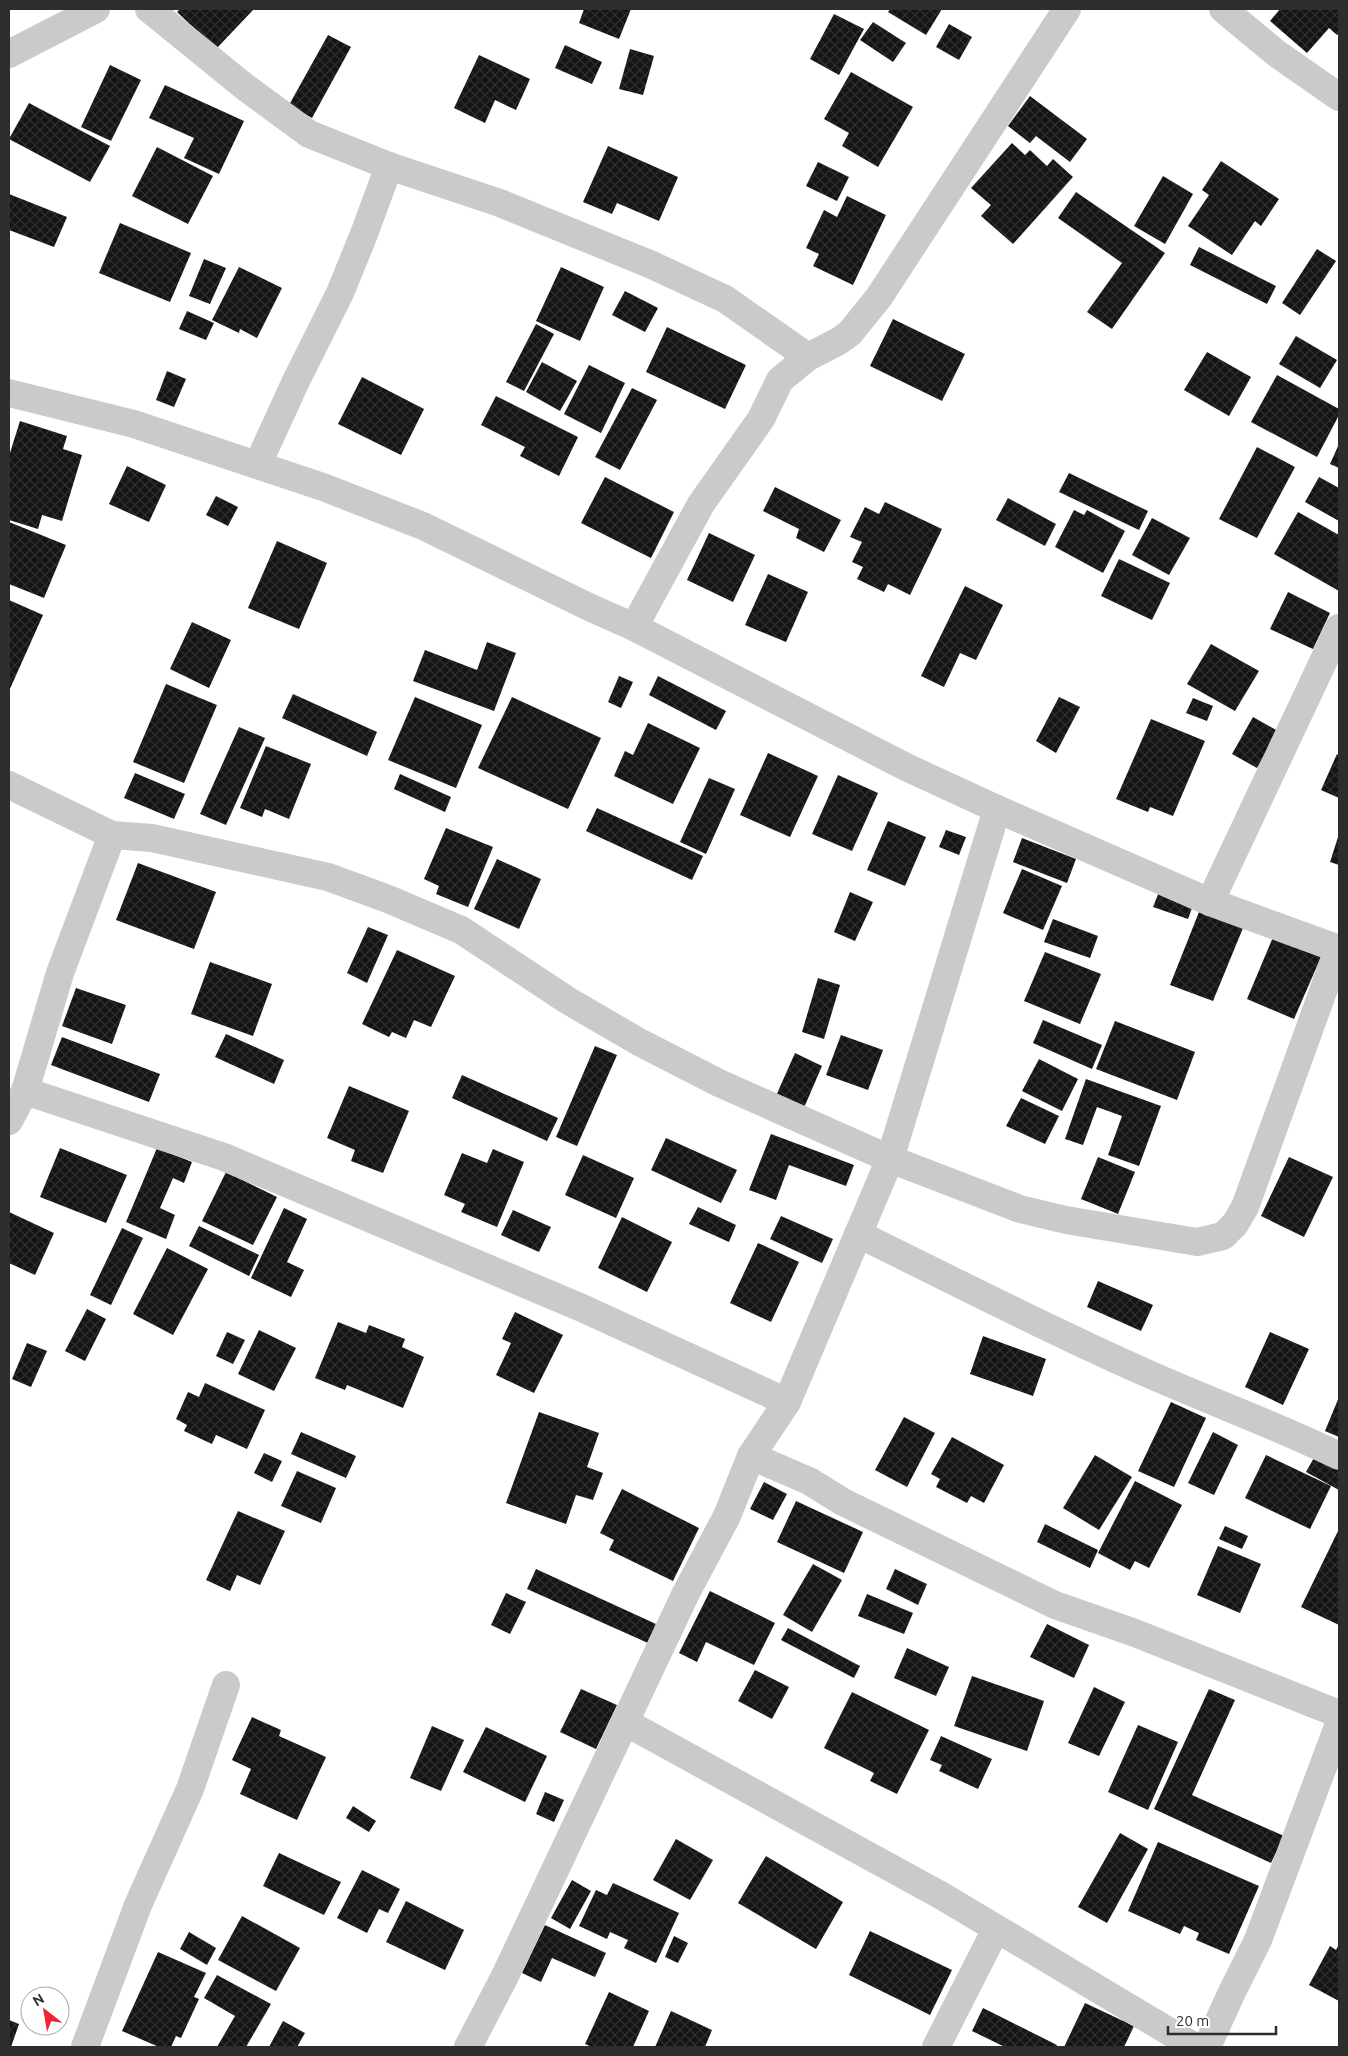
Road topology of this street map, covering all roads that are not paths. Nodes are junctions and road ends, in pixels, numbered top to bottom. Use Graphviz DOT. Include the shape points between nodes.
graph roads {
  1 [pos="96,9"];
  2 [pos="149,9"];
  3 [pos="1067,9"];
  4 [pos="1223,9"];
  5 [pos="9,54"];
  6 [pos="1339,97"];
  7 [pos="389,166"];
  8 [pos="808,357"];
  9 [pos="9,393"];
  10 [pos="258,464"];
  11 [pos="634,627"];
  12 [pos="1339,628"];
  13 [pos="9,785"];
  14 [pos="997,809"];
  15 [pos="112,835"];
  16 [pos="1210,902"];
  17 [pos="1339,949"];
  18 [pos="25,1091"];
  19 [pos="9,1121"];
  20 [pos="890,1159"];
  21 [pos="858,1234"];
  22 [pos="787,1402"];
  23 [pos="751,1456"];
  24 [pos="1339,1456"];
  25 [pos="226,1685"];
  26 [pos="1339,1714"];
  27 [pos="625,1722"];
  28 [pos="1339,1724"];
  29 [pos="996,1929"];
  30 [pos="85,2047"];
  31 [pos="468,2047"];
  32 [pos="936,2047"];
  33 [pos="1195,2047"];
  34 [pos="1207,2047"];
  1 -- 5 [label="street"];
  2 -- 7 [label="street" via="309,134"];
  3 -- 8 [label="street" via="879,297 850,333"];
  4 -- 6 [label="street" via="1276,53"];
  7 -- 8 [label="street" via="500,202 725,299"];
  7 -- 10 [label="street" via="340,293"];
  8 -- 11 [label="street" via="780,380 761,418 701,504"];
  9 -- 10 [label="street" via="134,424"];
  10 -- 11 [label="street" via="423,526 588,608"];
  11 -- 14 [label="street" via="906,767"];
  12 -- 16 [label="street"];
  13 -- 15 [label="street"];
  14 -- 16 [label="street"];
  14 -- 20 [label="street"];
  15 -- 18 [label="street" via="60,973"];
  15 -- 20 [label="street" via="152,838 328,877 388,899 461,930 638,1042 719,1083"];
  16 -- 17 [label="street"];
  17 -- 20 [label="street" via="1245,1207 1223,1236 1197,1242 1066,1220 1020,1209"];
  18 -- 19 [label="street"];
  18 -- 22 [label="street" via="224,1156 582,1308"];
  20 -- 21 [label="street"];
  21 -- 22 [label="street"];
  21 -- 24 [label="street" via="1152,1376 1292,1432"];
  22 -- 23 [label="street"];
  23 -- 26 [label="street" via="809,1481 843,1502 1055,1605 1135,1633"];
  23 -- 27 [label="street" via="728,1516 686,1593"];
  25 -- 30 [label="street" via="190,1789 138,1905"];
  27 -- 29 [label="street" via="942,1896"];
  27 -- 31 [label="street"];
  28 -- 34 [label="street" via="1258,1940"];
  29 -- 32 [label="street"];
  29 -- 33 [label="street"];
}
